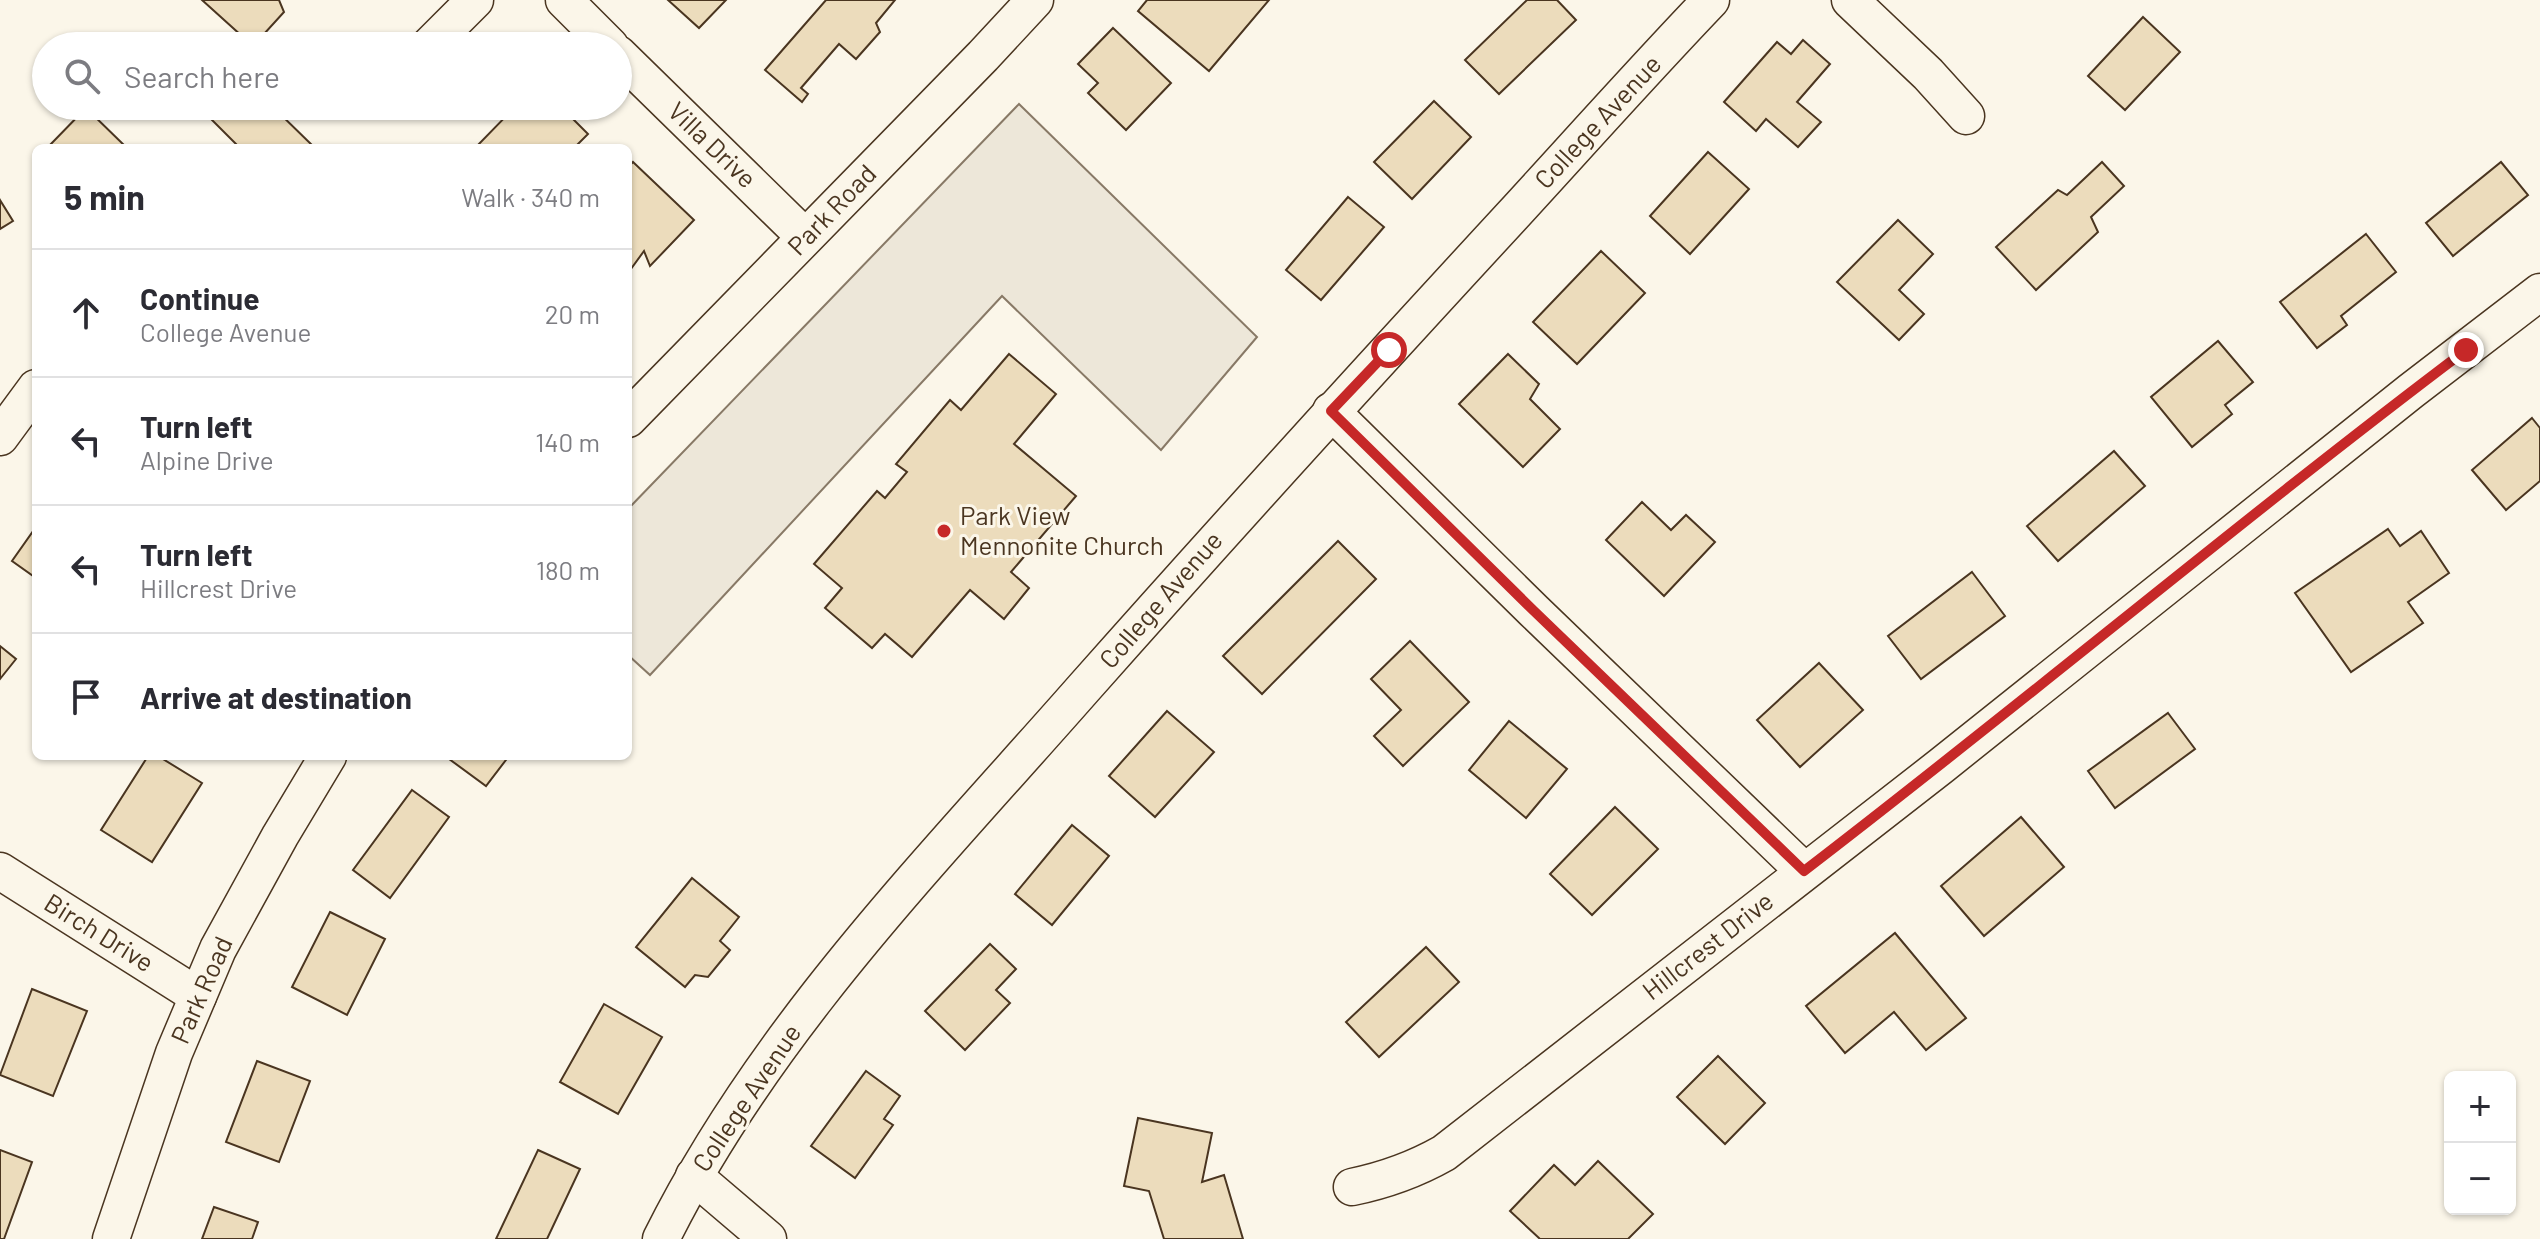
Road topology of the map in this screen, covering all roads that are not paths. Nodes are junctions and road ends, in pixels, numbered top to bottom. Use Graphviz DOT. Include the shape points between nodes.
graph roads {
  1 [pos="475,0"];
  2 [pos="564,0"];
  3 [pos="1035,0"];
  4 [pos="1711,0"];
  5 [pos="1850,0"];
  6 [pos="443,32"];
  7 [pos="596,32"];
  8 [pos="632,68"];
  9 [pos="1966,116"];
  10 [pos="805,237"];
  11 [pos="2540,292"];
  12 [pos="32,393"];
  13 [pos="1331,411"];
  14 [pos="632,415"];
  15 [pos="0,437"];
  16 [pos="326,760"];
  17 [pos="0,871"];
  18 [pos="1804,871"];
  19 [pos="198,996"];
  20 [pos="694,1176"];
  21 [pos="1352,1187"];
  22 [pos="111,1239"];
  23 [pos="661,1239"];
  24 [pos="768,1239"];
  1 -- 6 [label="street"];
  2 -- 7 [label="street"];
  3 -- 10 [label="street, Park Road"];
  4 -- 13 [label="street, College Avenue"];
  5 -- 9 [label="street"];
  8 -- 10 [label="street, Villa Drive"];
  10 -- 14 [label="street, Park Road"];
  11 -- 18 [label="street, Hillcrest Drive"];
  12 -- 15 [label="street"];
  13 -- 18 [label="street"];
  13 -- 20 [label="street, College Avenue" via="875,926 763,1068"];
  16 -- 19 [label="street, Park Road" via="218,949"];
  17 -- 19 [label="street, Birch Drive"];
  18 -- 21 [label="street, Hillcrest Drive" via="1444,1153 1383,1181"];
  19 -- 22 [label="street, Park Road"];
  20 -- 23 [label="street, College Avenue"];
  20 -- 24 [label="street"];
}
